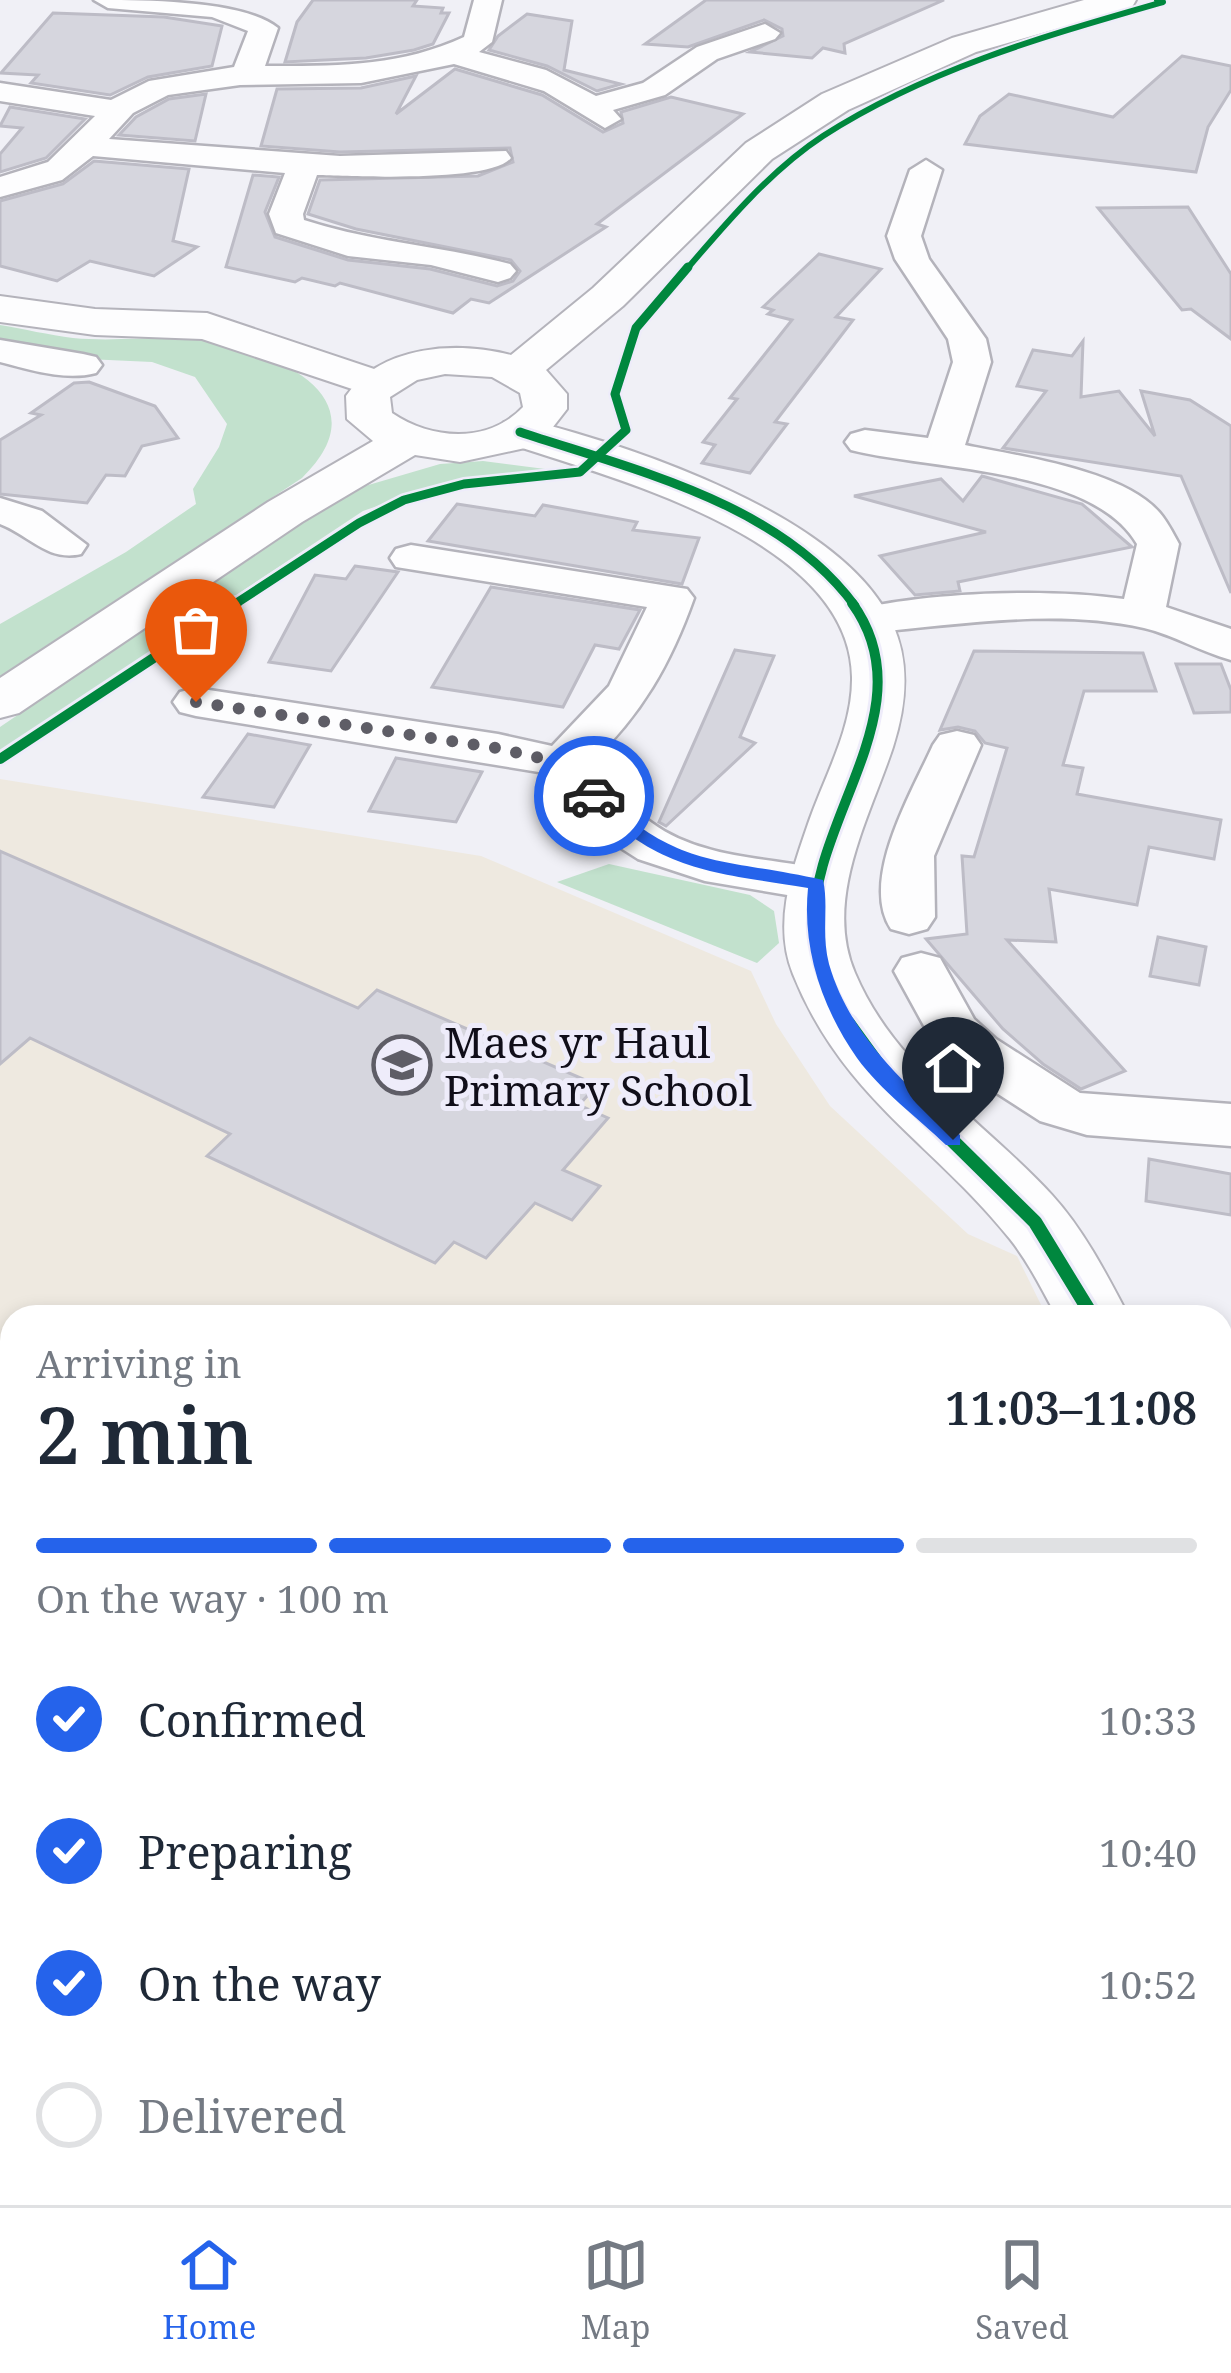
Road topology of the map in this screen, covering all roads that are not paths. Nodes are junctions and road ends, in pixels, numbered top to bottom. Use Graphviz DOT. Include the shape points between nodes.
graph roads {
  1 [pos="108,0"];
  2 [pos="488,0"];
  3 [pos="1120,0"];
  4 [pos="703,28"];
  5 [pos="455,55"];
  6 [pos="246,76"];
  7 [pos="0,92"];
  8 [pos="114,110"];
  9 [pos="84,146"];
  10 [pos="495,158"];
  11 [pos="303,168"];
  12 [pos="0,187"];
  13 [pos="961,201"];
  14 [pos="288,226"];
  15 [pos="254,236"];
  16 [pos="498,271"];
  17 [pos="0,309"];
  18 [pos="0,350"];
  19 [pos="83,365"];
  20 [pos="518,370"];
  21 [pos="376,384"];
  22 [pos="520,432"];
  23 [pos="407,441"];
  24 [pos="865,442"];
  25 [pos="943,452"];
  26 [pos="0,511"];
  27 [pos="70,532"];
  28 [pos="410,558"];
  29 [pos="1142,614"];
  30 [pos="866,620"];
  31 [pos="1231,646"];
  32 [pos="0,702"];
  33 [pos="196,702"];
  34 [pos="956,746"];
  35 [pos="562,763"];
  36 [pos="845,800"];
  37 [pos="922,819"];
  38 [pos="817,884"];
  39 [pos="909,916"];
  40 [pos="921,971"];
  41 [pos="1231,1125"];
  42 [pos="1086,1305"];
  1 -- 6 [label="street" via="213,4 251,14 264,28"];
  2 -- 5 [label="street" via="477,42"];
  3 -- 20 [label="main road" via="964,45 835,102 759,151"];
  4 -- 5 [label="street" via="750,37 599,112 522,73"];
  5 -- 6 [label="street" via="396,72"];
  6 -- 8 [label="street" via="157,88"];
  7 -- 8 [label="street"];
  8 -- 9 [label="street"];
  9 -- 11 [label="street"];
  9 -- 12 [label="street" via="62,168"];
  10 -- 11 [label="street"];
  11 -- 14 [label="street"];
  13 -- 25 [label="street" via="921,182 904,236 967,339 972,362"];
  14 -- 15 [label="street"];
  14 -- 16 [label="street" via="348,245"];
  17 -- 21 [label="main road" via="207,326"];
  18 -- 19 [label="street"];
  20 -- 21 [label="main road" via="445,361"];
  20 -- 22 [label="main road" via="545,394 545,409"];
  21 -- 23 [label="main road" via="370,418"];
  22 -- 23 [label="main road" via="463,446"];
  22 -- 30 [label="main road" via="752,521 833,576"];
  23 -- 32 [label="main road" via="285,512"];
  24 -- 25 [label="street"];
  25 -- 29 [label="street" via="1066,482 1142,518 1158,544"];
  26 -- 27 [label="street"];
  28 -- 35 [label="street" via="455,580 677,586 636,687"];
  29 -- 30 [label="street" via="1041,606"];
  29 -- 31 [label="street"];
  30 -- 36 [label="main road" via="879,667 878,705"];
  33 -- 35 [label="street" via="295,702"];
  34 -- 37 [label="street"];
  35 -- 38 [label="street" via="656,848"];
  36 -- 37 [label="street"];
  36 -- 38 [label="main road"];
  37 -- 39 [label="street" via="909,856"];
  38 -- 42 [label="main road" via="813,928 821,969 865,1056 1026,1210"];
  40 -- 41 [label="street" via="964,1042 1060,1107"];
}
